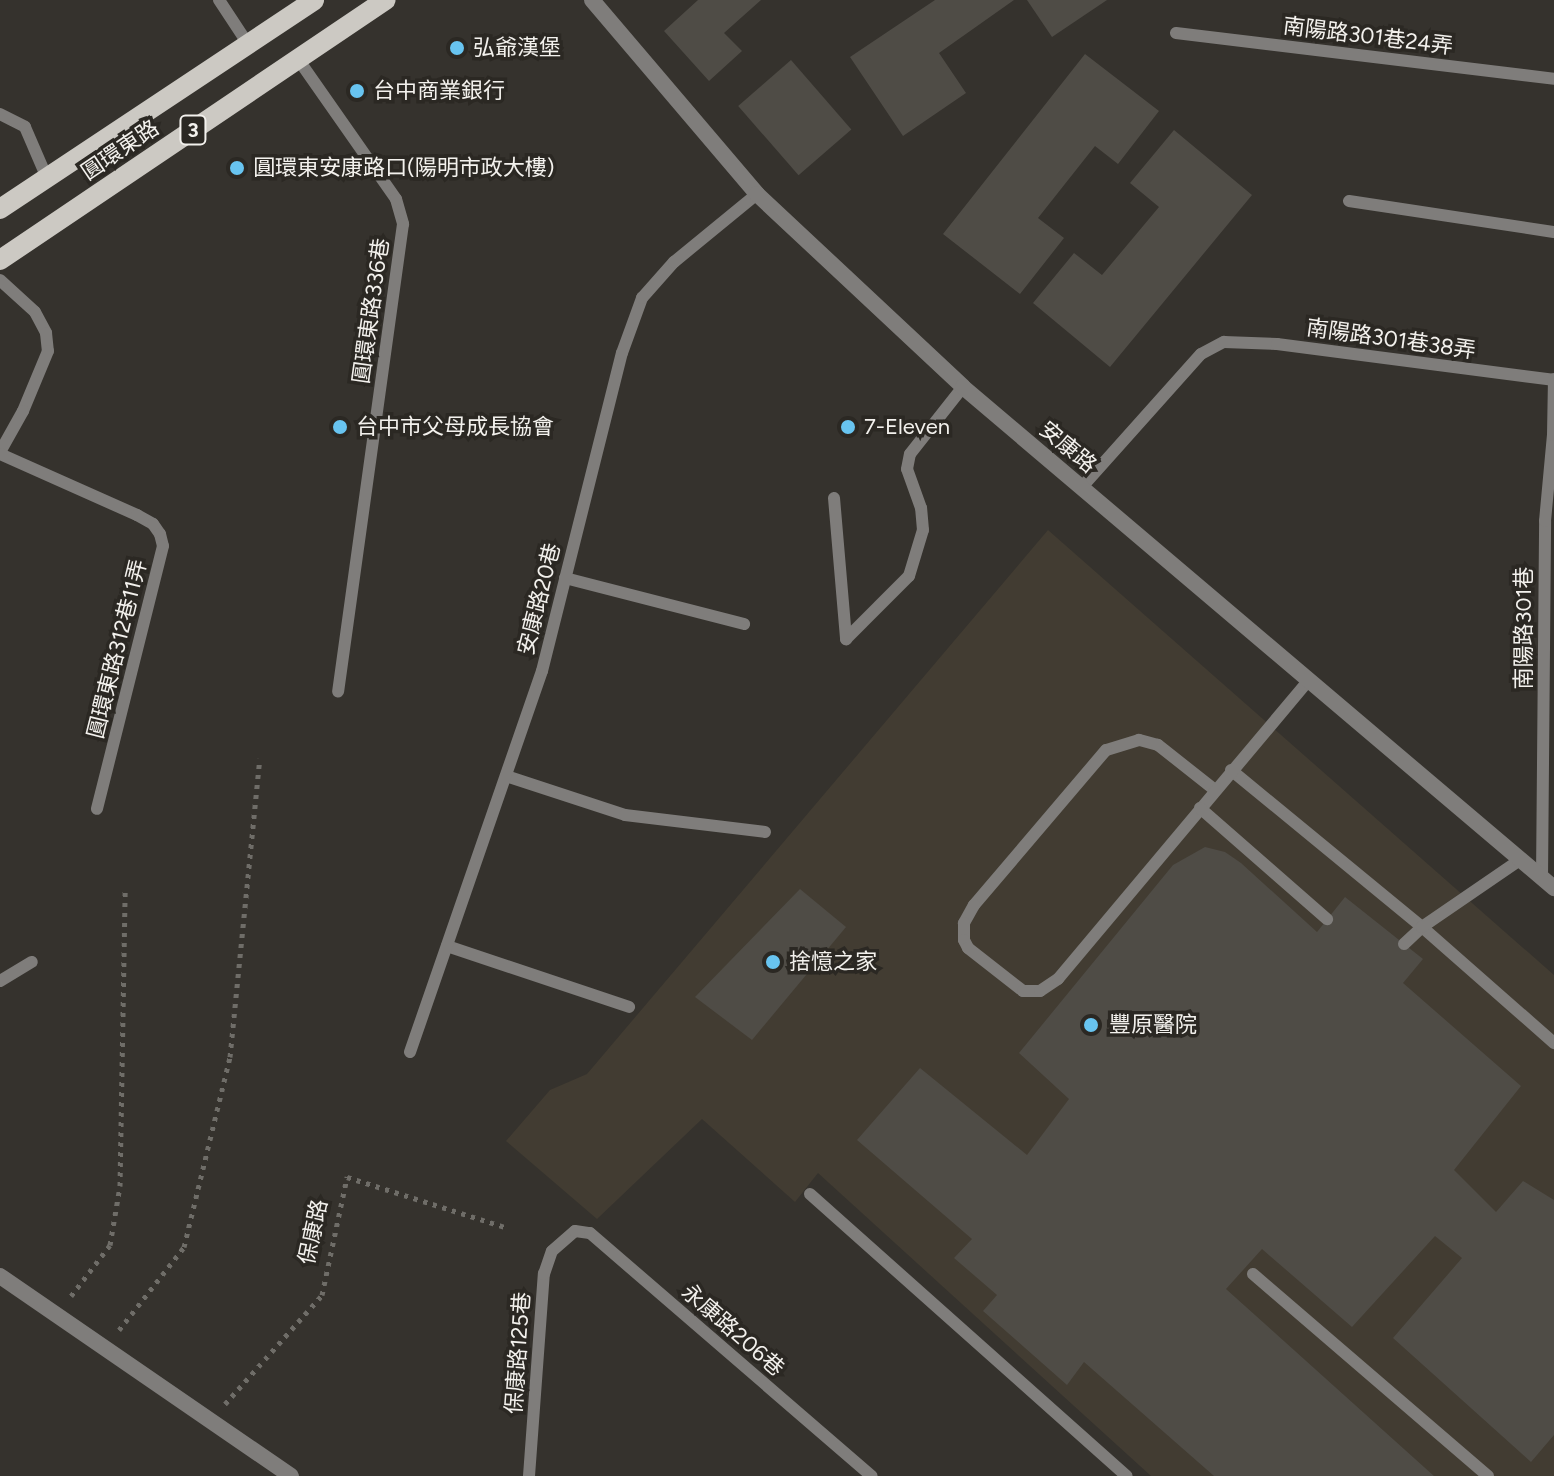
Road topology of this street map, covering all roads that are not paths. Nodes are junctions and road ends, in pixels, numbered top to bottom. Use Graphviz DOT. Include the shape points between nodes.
graph roads {
  1 [pos="219,0"];
  2 [pos="314,0"];
  3 [pos="386,0"];
  4 [pos="592,0"];
  5 [pos="1176,33"];
  6 [pos="248,44"];
  7 [pos="298,59"];
  8 [pos="1554,79"];
  9 [pos="0,114"];
  10 [pos="47,178"];
  11 [pos="757,194"];
  12 [pos="1349,201"];
  13 [pos="0,209"];
  14 [pos="1554,232"];
  15 [pos="0,260"];
  16 [pos="0,280"];
  17 [pos="1554,380"];
  18 [pos="963,387"];
  19 [pos="0,453"];
  20 [pos="1082,487"];
  21 [pos="834,498"];
  22 [pos="565,578"];
  23 [pos="744,624"];
  24 [pos="1309,680"];
  25 [pos="338,692"];
  26 [pos="1548,748"];
  27 [pos="1231,770"];
  28 [pos="506,776"];
  29 [pos="1215,790"];
  30 [pos="1200,808"];
  31 [pos="97,809"];
  32 [pos="765,832"];
  33 [pos="1520,860"];
  34 [pos="1548,883"];
  35 [pos="1327,919"];
  36 [pos="1422,927"];
  37 [pos="1404,944"];
  38 [pos="447,946"];
  39 [pos="32,962"];
  40 [pos="0,981"];
  41 [pos="629,1007"];
  42 [pos="1554,1043"];
  43 [pos="410,1052"];
  44 [pos="810,1194"];
  45 [pos="563,1239"];
  46 [pos="1253,1274"];
  47 [pos="0,1276"];
  48 [pos="291,1476"];
  49 [pos="529,1476"];
  50 [pos="872,1476"];
  51 [pos="1127,1476"];
  52 [pos="1488,1476"];
  1 -- 6 [label="lane"];
  2 -- 6 [label="main road, 圓環東路 / 3"];
  3 -- 7 [label="main road, 圓環東路 / 3"];
  4 -- 11 [label="street, 安康路"];
  5 -- 8 [label="lane, 南陽路301巷24弄"];
  6 -- 10 [label="main road, 圓環東路 / 3"];
  7 -- 15 [label="main road, 圓環東路 / 3"];
  7 -- 25 [label="lane, 圓環東路336巷" via="396,199 403,224"];
  9 -- 10 [label="lane" via="25,127"];
  10 -- 13 [label="main road, 圓環東路 / 3"];
  11 -- 18 [label="street, 安康路"];
  11 -- 22 [label="lane, 安康路20巷" via="674,262 642,298 622,353"];
  12 -- 14 [label="lane"];
  16 -- 19 [label="lane" via="35,312 48,351"];
  17 -- 20 [label="lane, 南陽路301巷38弄" via="1277,344 1224,342 1201,354"];
  17 -- 26 [label="lane, 南陽路301巷" via="1545,521"];
  18 -- 20 [label="street, 安康路"];
  18 -- 21 [label="lane" via="910,454 907,469 923,530 909,576 846,639"];
  19 -- 31 [label="lane, 圓環東路312巷11弄" via="137,515 160,534 163,546"];
  20 -- 24 [label="street, 安康路"];
  22 -- 23 [label="lane"];
  22 -- 28 [label="lane, 安康路20巷" via="542,671"];
  24 -- 27 [label="lane"];
  24 -- 33 [label="street, 安康路"];
  26 -- 34 [label="lane, 南陽路301巷"];
  27 -- 29 [label="lane"];
  27 -- 36 [label="lane"];
  28 -- 32 [label="lane" via="625,815"];
  28 -- 38 [label="lane, 安康路20巷"];
  29 -- 30 [label="lane"];
  29 -- 30 [label="lane" via="1158,745 1139,740 1106,750 974,905 964,923 968,948 1023,991 1049,986"];
  30 -- 35 [label="lane"];
  33 -- 34 [label="street, 安康路"];
  33 -- 36 [label="lane"];
  36 -- 37 [label="lane"];
  36 -- 42 [label="lane"];
  38 -- 41 [label="lane"];
  38 -- 43 [label="lane, 安康路20巷"];
  39 -- 40 [label="lane"];
  44 -- 51 [label="lane"];
  45 -- 49 [label="lane, 保康路125巷" via="544,1274"];
  45 -- 50 [label="lane, 永康路206巷" via="575,1231 590,1233"];
  46 -- 52 [label="lane"];
  47 -- 48 [label="street"];
}
